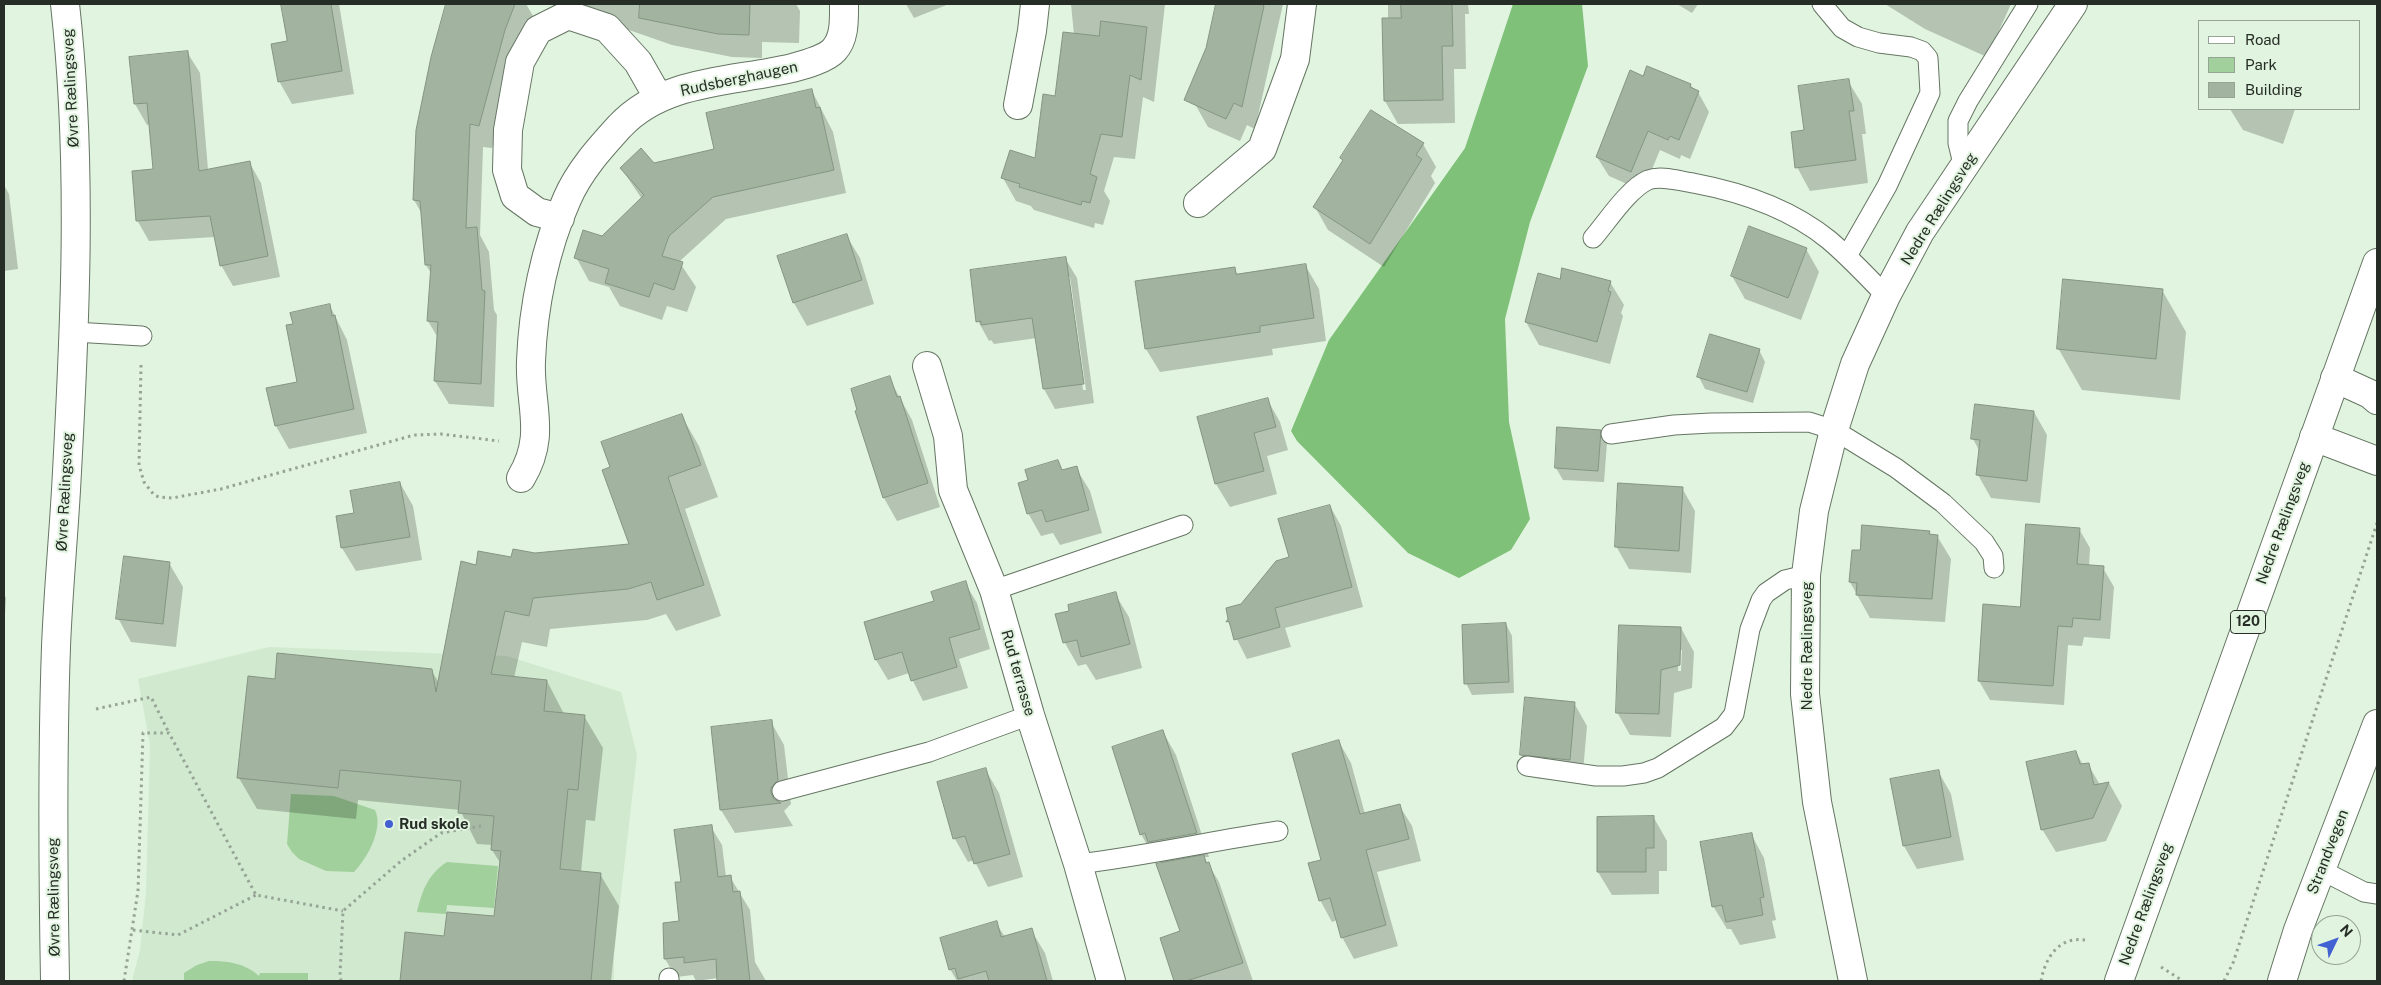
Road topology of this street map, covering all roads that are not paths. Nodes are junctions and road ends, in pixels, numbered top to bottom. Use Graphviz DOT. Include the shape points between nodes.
graph roads {
  1 [pos="65,4"];
  2 [pos="844,4"];
  3 [pos="1035,4"];
  4 [pos="1302,4"];
  5 [pos="1822,4"];
  6 [pos="2028,4"];
  7 [pos="2073,4"];
  8 [pos="658,98"];
  9 [pos="1018,105"];
  10 [pos="1964,168"];
  11 [pos="1198,204"];
  12 [pos="560,218"];
  13 [pos="1593,238"];
  14 [pos="1847,256"];
  15 [pos="2377,263"];
  16 [pos="1886,296"];
  17 [pos="74,332"];
  18 [pos="142,336"];
  19 [pos="927,366"];
  20 [pos="2335,378"];
  21 [pos="2377,400"];
  22 [pos="1834,430"];
  23 [pos="1611,434"];
  24 [pos="2314,437"];
  25 [pos="2377,461"];
  26 [pos="521,478"];
  27 [pos="1183,526"];
  28 [pos="1994,568"];
  29 [pos="1806,576"];
  30 [pos="994,590"];
  31 [pos="1030,715"];
  32 [pos="2377,724"];
  33 [pos="1527,766"];
  34 [pos="782,791"];
  35 [pos="1278,830"];
  36 [pos="1078,864"];
  37 [pos="2321,870"];
  38 [pos="2377,894"];
  39 [pos="55,981"];
  40 [pos="1111,981"];
  41 [pos="1853,981"];
  42 [pos="2119,981"];
  43 [pos="2282,981"];
  1 -- 17 [label="street, Øvre Rælingsveg" via="75,168"];
  2 -- 8 [label="street, Rudsberghaugen" via="844,28 834,51 808,64 762,75 714,81"];
  3 -- 9 [label="street"];
  4 -- 11 [label="street" via="1295,60 1262,149"];
  5 -- 14 [label="lane" via="1842,28 1858,37 1911,47 1922,51 1928,58 1930,93 1887,186"];
  6 -- 10 [label="lane" via="1958,122 1958,143"];
  7 -- 10 [label="street, Nedre Rælingsveg"];
  8 -- 12 [label="street, Rudsberghaugen" via="630,116 596,152 567,198"];
  8 -- 12 [label="street" via="638,62 606,28 568,15 538,30 520,62 508,130 507,170 514,196 537,212"];
  10 -- 16 [label="street, Nedre Rælingsveg" via="1920,232"];
  12 -- 26 [label="street, Rudsberghaugen" via="548,254 535,324 531,362 536,416 534,446 530,463"];
  13 -- 14 [label="lane" via="1630,194 1647,180 1659,178 1699,184 1769,204 1828,239"];
  14 -- 16 [label="lane"];
  15 -- 20 [label="street, Nedre Rælingsveg / 120"];
  16 -- 22 [label="street, Nedre Rælingsveg" via="1855,364"];
  17 -- 18 [label="lane"];
  17 -- 39 [label="street, Øvre Rælingsveg" via="56,646"];
  19 -- 30 [label="street, Rud terrasse" via="948,436 953,490"];
  20 -- 21 [label="street"];
  20 -- 24 [label="street, Nedre Rælingsveg / 120"];
  22 -- 23 [label="lane" via="1809,422 1711,423"];
  22 -- 28 [label="lane" via="1896,468 1943,503 1984,542"];
  22 -- 29 [label="street, Nedre Rælingsveg" via="1814,512"];
  24 -- 25 [label="street"];
  24 -- 42 [label="street, Nedre Rælingsveg / 120"];
  27 -- 30 [label="lane"];
  29 -- 33 [label="lane" via="1784,580 1766,592 1761,600 1750,629 1734,714 1724,727 1658,768 1644,773 1596,776"];
  29 -- 41 [label="street, Nedre Rælingsveg" via="1805,694 1816,792"];
  30 -- 31 [label="street, Rud terrasse"];
  31 -- 34 [label="lane" via="930,752"];
  31 -- 36 [label="street, Rud terrasse"];
  32 -- 37 [label="street, Strandvegen"];
  35 -- 36 [label="lane" via="1140,857"];
  36 -- 40 [label="street, Rud terrasse"];
  37 -- 38 [label="lane" via="2364,892"];
  37 -- 43 [label="street, Strandvegen"];
}
